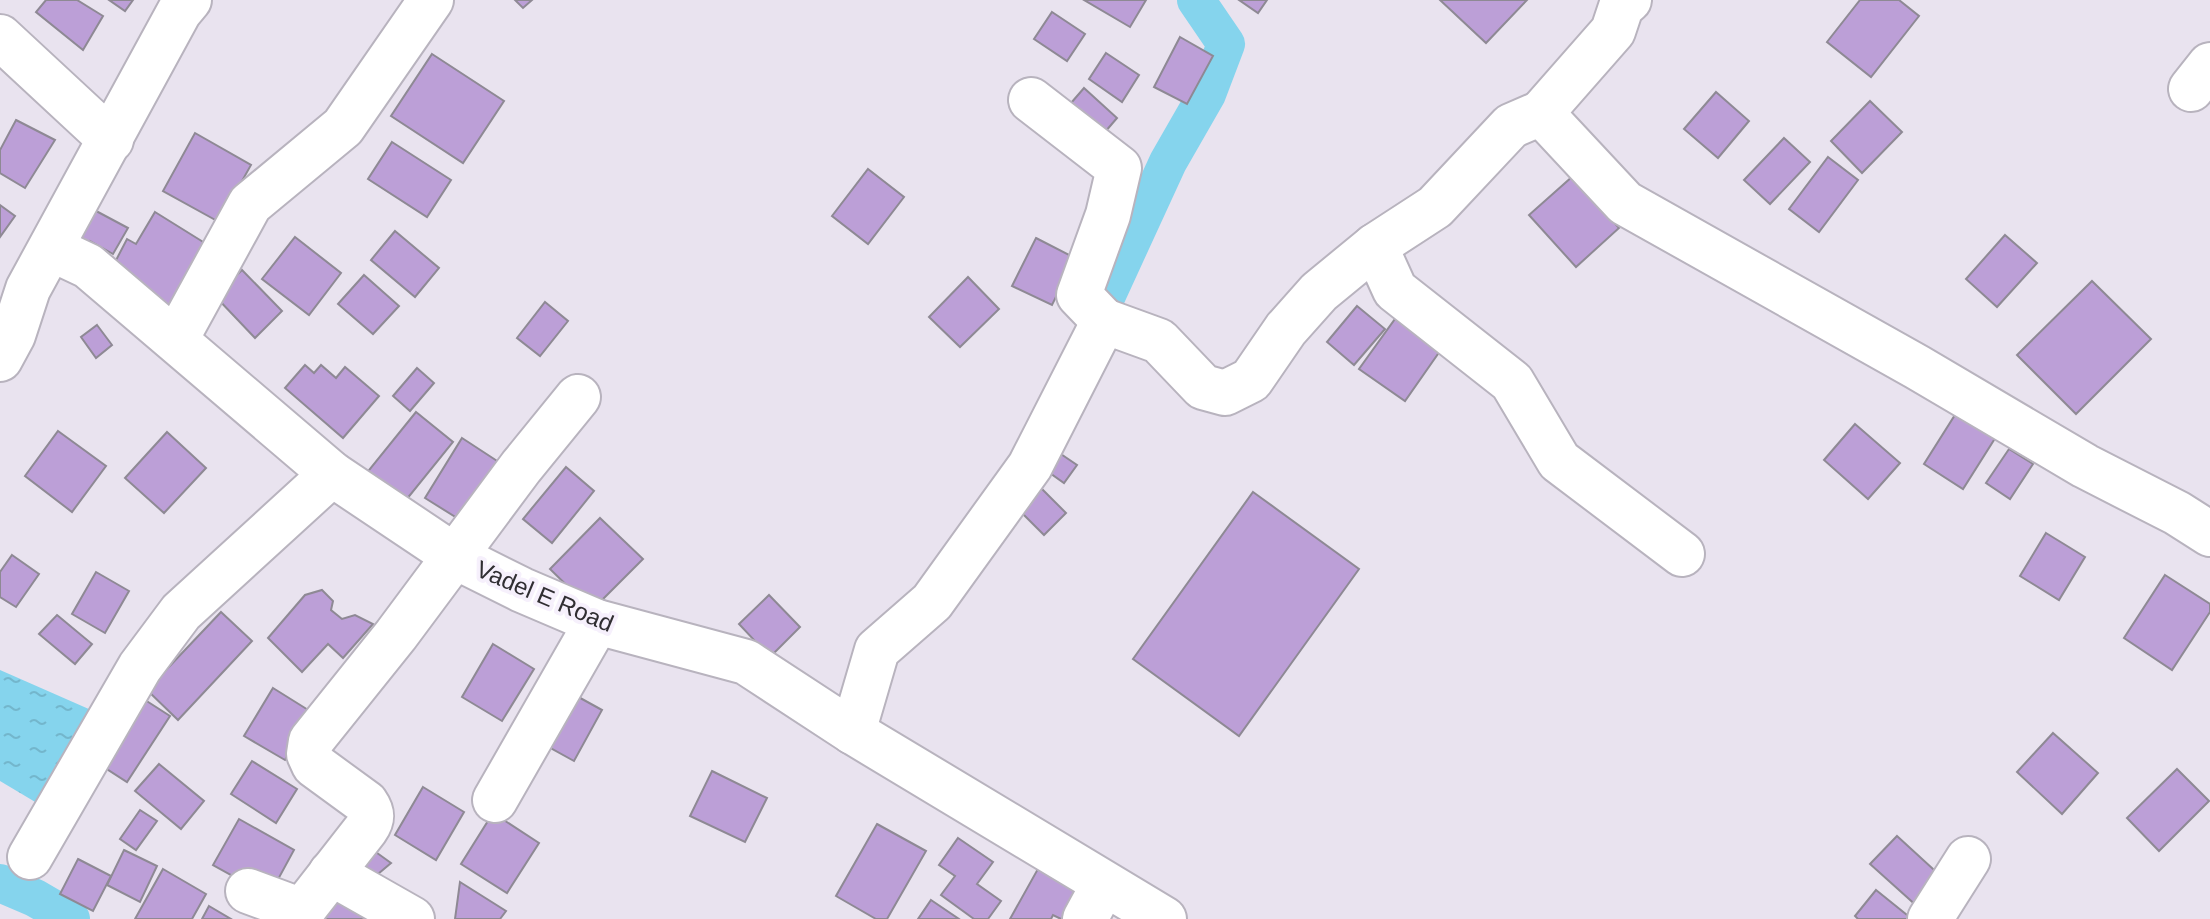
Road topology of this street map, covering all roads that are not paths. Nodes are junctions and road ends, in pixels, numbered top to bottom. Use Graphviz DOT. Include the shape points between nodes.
graph roads {
  1 [pos="189,0"];
  2 [pos="431,0"];
  3 [pos="1621,2"];
  4 [pos="0,37"];
  5 [pos="1031,100"];
  6 [pos="1541,113"];
  7 [pos="111,140"];
  8 [pos="1375,246"];
  9 [pos="52,249"];
  10 [pos="14,280"];
  11 [pos="1104,321"];
  12 [pos="176,339"];
  13 [pos="0,359"];
  14 [pos="578,397"];
  15 [pos="332,474"];
  16 [pos="2210,534"];
  17 [pos="1682,554"];
  18 [pos="456,557"];
  19 [pos="597,622"];
  20 [pos="853,732"];
  21 [pos="495,800"];
  22 [pos="30,857"];
  23 [pos="1968,859"];
  24 [pos="331,873"];
  25 [pos="248,891"];
  26 [pos="1095,901"];
  27 [pos="412,919"];
  28 [pos="1164,919"];
  29 [pos="1930,919"];
  1 -- 7 [label="street"];
  2 -- 12 [label="street" via="343,127 250,204"];
  3 -- 6 [label="street" via="1613,31"];
  4 -- 7 [label="street"];
  5 -- 11 [label="street" via="1119,168 1079,295"];
  6 -- 8 [label="street" via="1511,126 1435,207"];
  6 -- 16 [label="street" via="1625,203"];
  7 -- 9 [label="street"];
  8 -- 11 [label="street" via="1319,292 1251,380 1225,393 1203,387 1159,341"];
  8 -- 17 [label="street" via="1395,290 1512,382 1559,461"];
  9 -- 10 [label="street"];
  9 -- 12 [label="street, Vadel E Road" via="88,266"];
  10 -- 13 [label="street" via="13,335"];
  11 -- 20 [label="street" via="1030,466 932,602 877,650"];
  12 -- 15 [label="street, Vadel E Road"];
  14 -- 18 [label="street"];
  15 -- 18 [label="street, Vadel E Road"];
  15 -- 22 [label="street" via="181,612 140,667"];
  18 -- 19 [label="street, Vadel E Road"];
  18 -- 24 [label="street" via="311,741 314,765 372,811 366,829"];
  19 -- 20 [label="street, Vadel E Road" via="746,662"];
  19 -- 21 [label="street"];
  20 -- 26 [label="street, Vadel E Road"];
  23 -- 29 [label="street"];
  24 -- 25 [label="street" via="302,911"];
  24 -- 27 [label="street"];
  26 -- 28 [label="street, Vadel E Road"];
}
